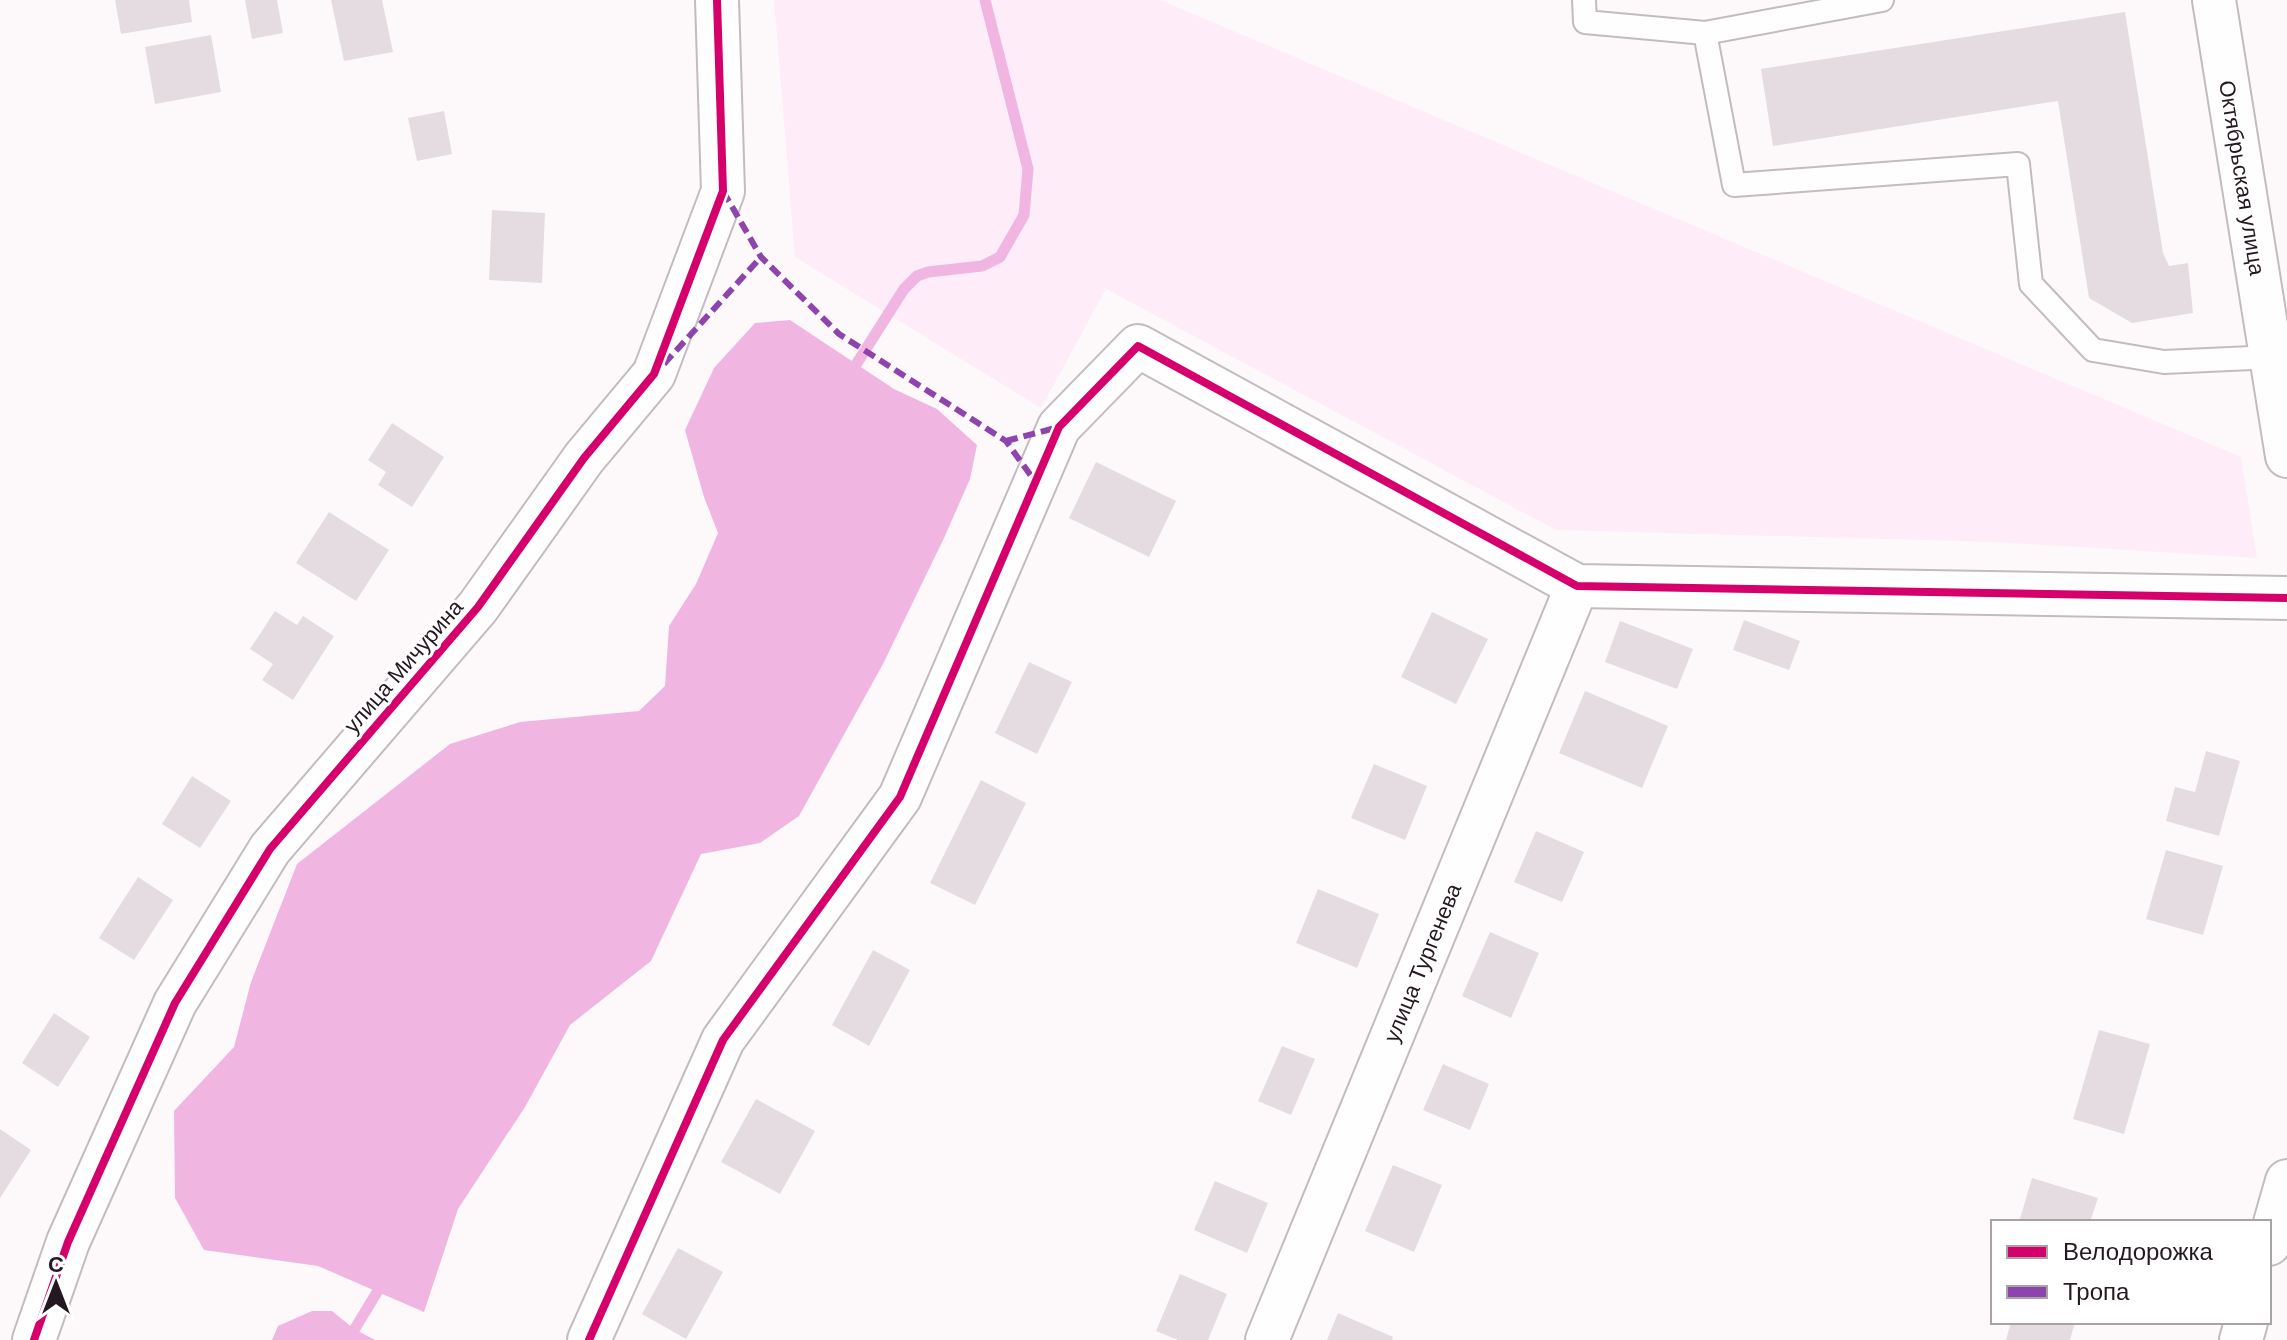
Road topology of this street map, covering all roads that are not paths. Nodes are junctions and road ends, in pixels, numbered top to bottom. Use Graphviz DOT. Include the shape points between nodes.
graph roads {
  1 [pos="717,0"];
  2 [pos="1584,0"];
  3 [pos="1882,0"];
  4 [pos="2214,0"];
  5 [pos="1705,33"];
  6 [pos="2273,357"];
  7 [pos="2287,456"];
  8 [pos="1577,586"];
  9 [pos="2287,598"];
  10 [pos="2287,1181"];
  11 [pos="2271,1237"];
  12 [pos="34,1340"];
  13 [pos="589,1340"];
  14 [pos="1267,1340"];
  1 -- 12 [label="street, улица Мичурина" via="723,191 654,374 584,458 478,607 270,849 175,1003 68,1242"];
  2 -- 5 [label="lane" via="1585,22"];
  3 -- 5 [label="lane"];
  4 -- 6 [label="street, Октябрьская улица"];
  5 -- 6 [label="lane" via="1734,185 2018,164 2031,284 2093,350 2164,362"];
  6 -- 7 [label="street, Октябрьская улица"];
  8 -- 9 [label="street"];
  8 -- 13 [label="street" via="1138,346 1059,427 900,797 723,1040"];
  8 -- 14 [label="street, улица Тургенева"];
  10 -- 11 [label="street"];
}
